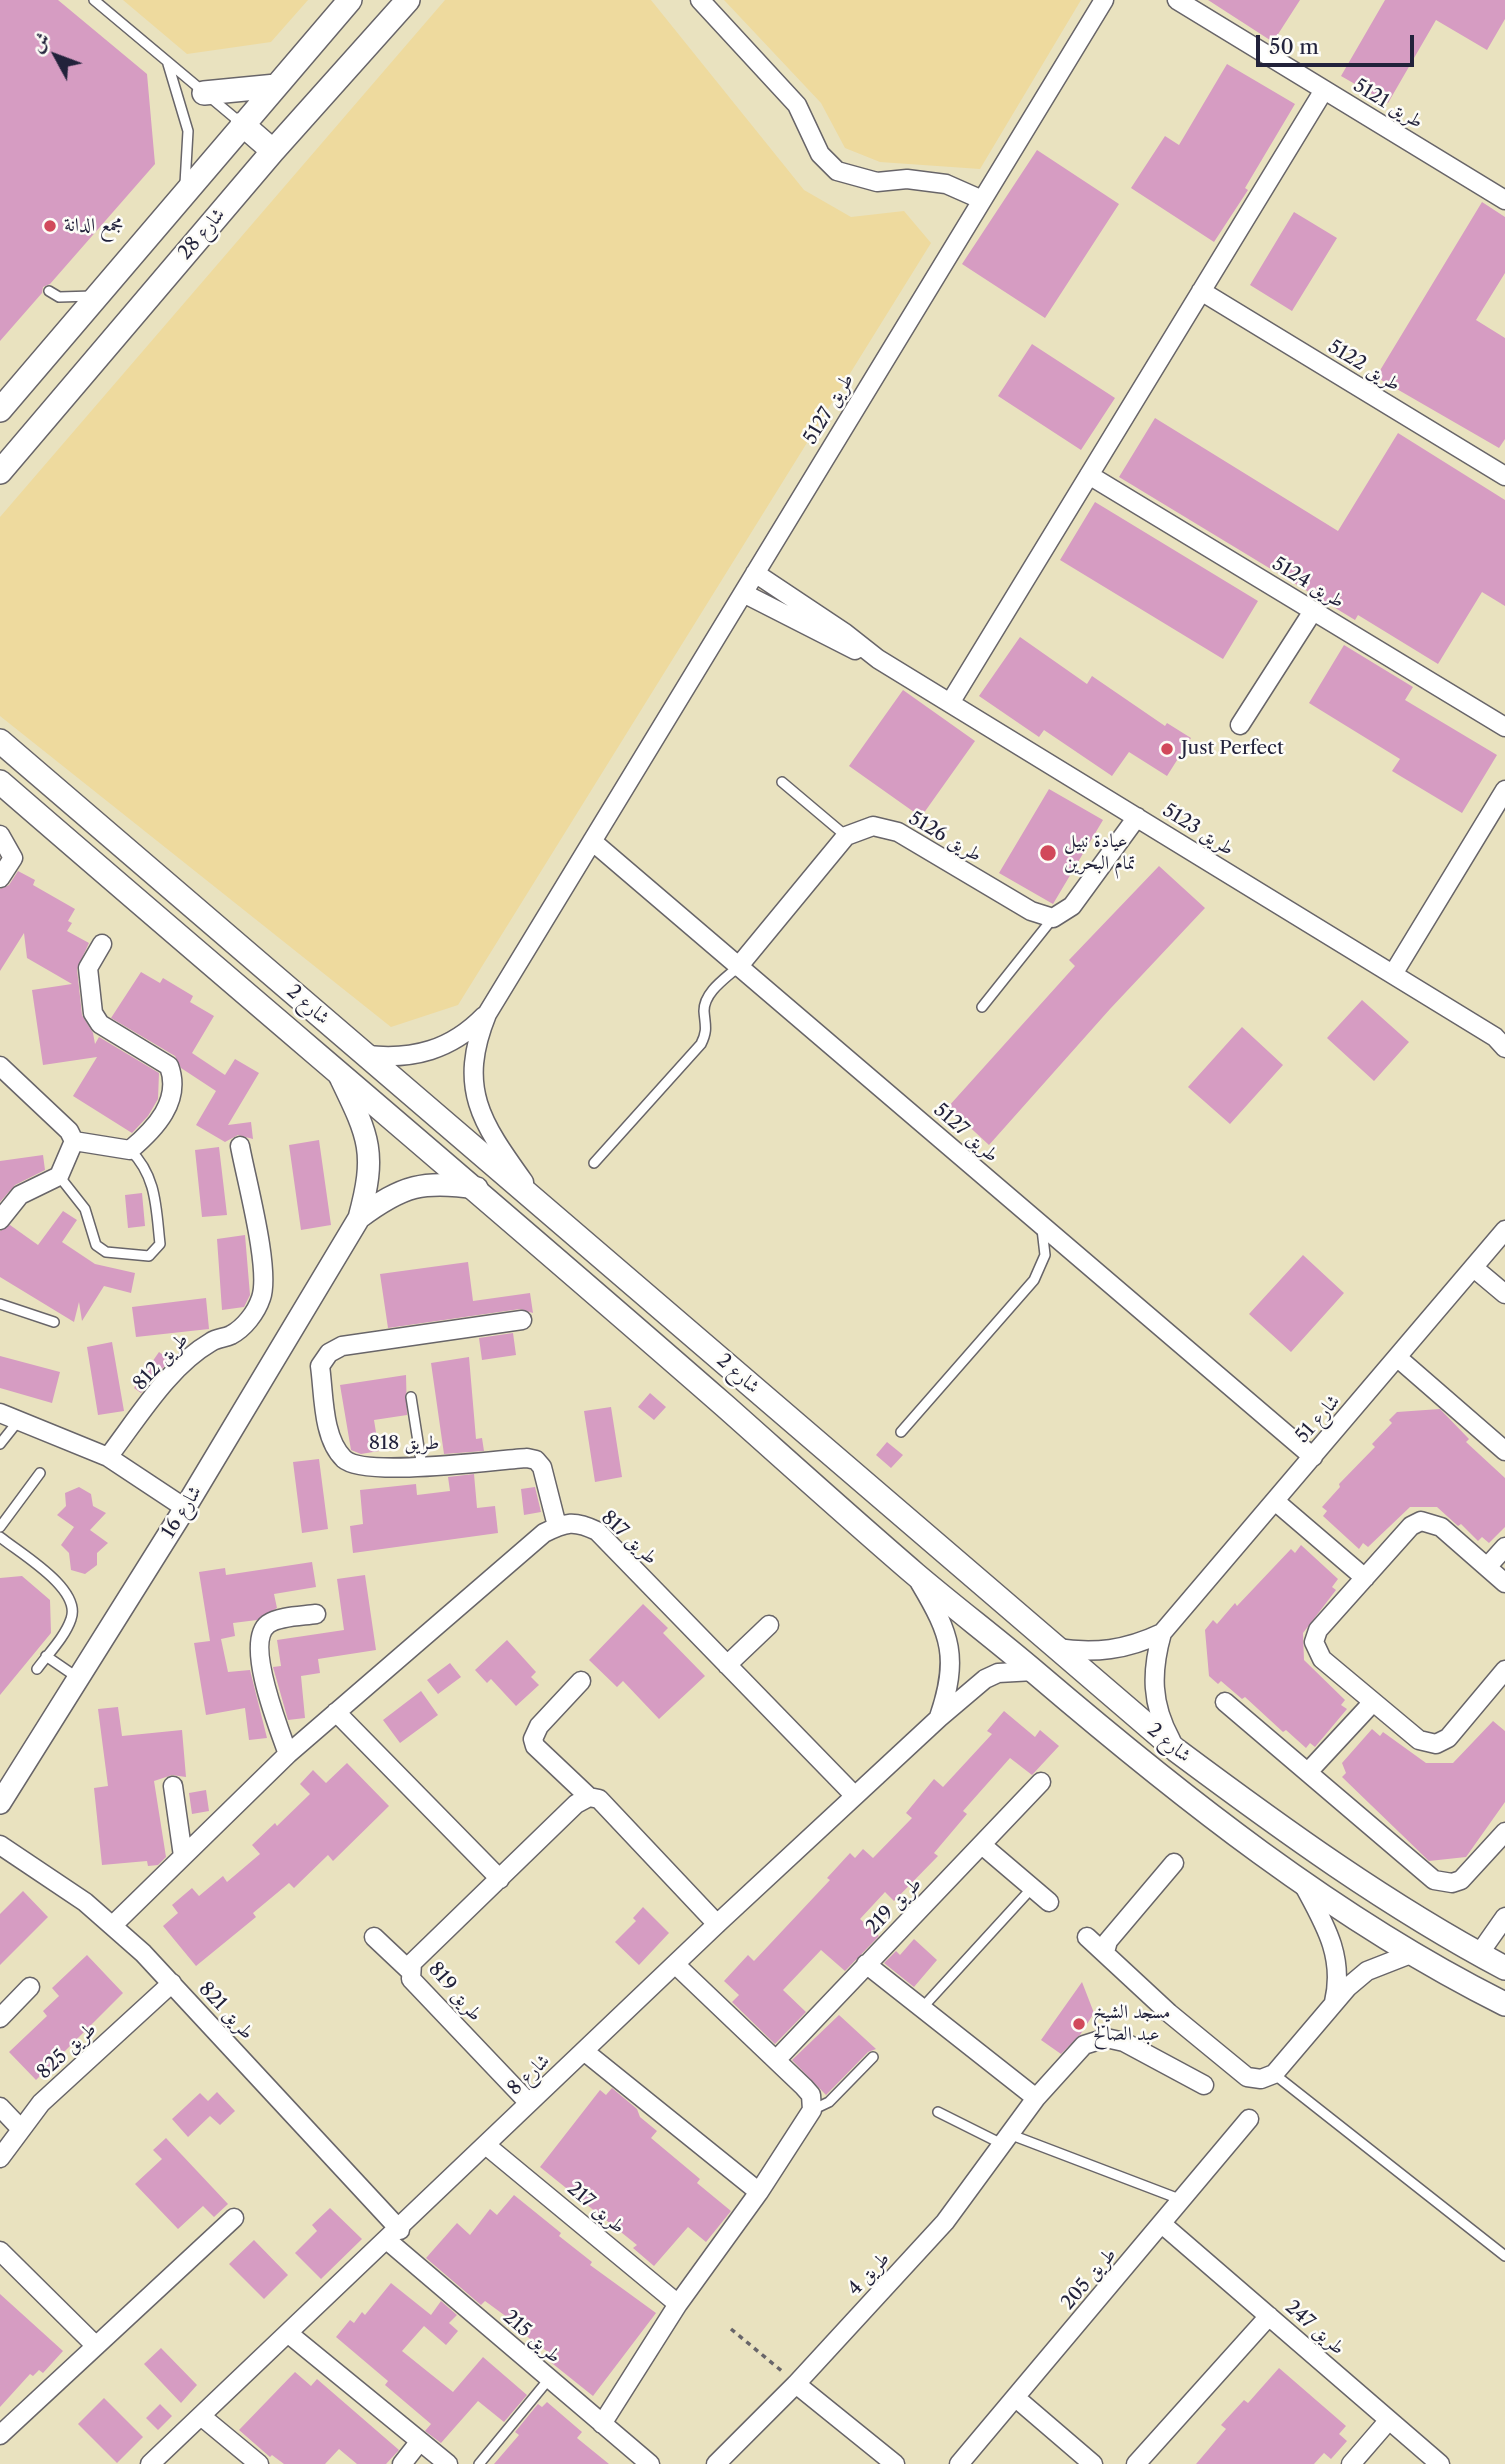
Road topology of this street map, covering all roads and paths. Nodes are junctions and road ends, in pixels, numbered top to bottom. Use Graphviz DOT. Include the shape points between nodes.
graph roads {
  1 [pos="93,0"];
  2 [pos="350,0"];
  3 [pos="408,0"];
  4 [pos="700,0"];
  5 [pos="1104,0"];
  6 [pos="1177,0"];
  7 [pos="167,63"];
  8 [pos="276,86"];
  9 [pos="1324,90"];
  10 [pos="204,93"];
  11 [pos="242,124"];
  12 [pos="273,151"];
  13 [pos="184,195"];
  14 [pos="980,199"];
  15 [pos="1505,200"];
  16 [pos="49,291"];
  17 [pos="1201,291"];
  18 [pos="99,295"];
  19 [pos="0,410"];
  20 [pos="0,472"];
  21 [pos="1089,475"];
  22 [pos="1505,477"];
  23 [pos="755,573"];
  24 [pos="743,593"];
  25 [pos="1313,611"];
  26 [pos="878,659"];
  27 [pos="950,703"];
  28 [pos="1240,725"];
  29 [pos="1505,727"];
  30 [pos="0,741"];
  31 [pos="0,782"];
  32 [pos="782,782"];
  33 [pos="1505,790"];
  34 [pos="1137,817"];
  35 [pos="0,835"];
  36 [pos="846,836"];
  37 [pos="592,841"];
  38 [pos="0,878"];
  39 [pos="1053,918"];
  40 [pos="102,944"];
  41 [pos="738,967"];
  42 [pos="1393,974"];
  43 [pos="982,1007"];
  44 [pos="487,1014"];
  45 [pos="1502,1041"];
  46 [pos="367,1055"];
  47 [pos="0,1066"];
  48 [pos="340,1077"];
  49 [pos="74,1141"];
  50 [pos="240,1146"];
  51 [pos="130,1150"];
  52 [pos="594,1163"];
  53 [pos="59,1176"];
  54 [pos="477,1188"];
  55 [pos="538,1201"];
  56 [pos="359,1218"];
  57 [pos="0,1220"];
  58 [pos="1040,1224"];
  59 [pos="1505,1230"];
  60 [pos="1474,1268"];
  61 [pos="1505,1294"];
  62 [pos="0,1304"];
  63 [pos="522,1320"];
  64 [pos="54,1322"];
  65 [pos="1398,1358"];
  66 [pos="411,1397"];
  67 [pos="0,1413"];
  68 [pos="19,1420"];
  69 [pos="901,1432"];
  70 [pos="0,1444"];
  71 [pos="1505,1451"];
  72 [pos="108,1457"];
  73 [pos="1313,1457"];
  74 [pos="422,1467"];
  75 [pos="40,1473"];
  76 [pos="1275,1501"];
  77 [pos="185,1508"];
  78 [pos="557,1526"];
  79 [pos="0,1527"];
  80 [pos="0,1537"];
  81 [pos="1505,1547"];
  82 [pos="1487,1567"];
  83 [pos="915,1574"];
  84 [pos="1365,1577"];
  85 [pos="1505,1583"];
  86 [pos="316,1614"];
  87 [pos="769,1625"];
  88 [pos="1162,1633"];
  89 [pos="1056,1648"];
  90 [pos="46,1656"];
  91 [pos="727,1665"];
  92 [pos="37,1669"];
  93 [pos="1505,1670"];
  94 [pos="1034,1671"];
  95 [pos="78,1678"];
  96 [pos="581,1681"];
  97 [pos="1499,1690"];
  98 [pos="1225,1702"];
  99 [pos="1373,1702"];
  100 [pos="336,1712"];
  101 [pos="939,1718"];
  102 [pos="1176,1750"];
  103 [pos="288,1754"];
  104 [pos="1308,1772"];
  105 [pos="1041,1782"];
  106 [pos="173,1786"];
  107 [pos="854,1795"];
  108 [pos="589,1797"];
  109 [pos="0,1803"];
  110 [pos="1505,1832"];
  111 [pos="0,1845"];
  112 [pos="982,1845"];
  113 [pos="183,1856"];
  114 [pos="1174,1863"];
  115 [pos="500,1879"];
  116 [pos="1301,1880"];
  117 [pos="1031,1889"];
  118 [pos="1049,1902"];
  119 [pos="1505,1917"];
  120 [pos="718,1924"];
  121 [pos="113,1925"];
  122 [pos="374,1937"];
  123 [pos="1087,1937"];
  124 [pos="1105,1952"];
  125 [pos="1413,1953"];
  126 [pos="1479,1954"];
  127 [pos="866,1964"];
  128 [pos="676,1965"];
  129 [pos="1505,1968"];
  130 [pos="409,1970"];
  131 [pos="172,1983"];
  132 [pos="30,1987"];
  133 [pos="1505,2004"];
  134 [pos="1333,2005"];
  135 [pos="923,2007"];
  136 [pos="0,2018"];
  137 [pos="584,2051"];
  138 [pos="873,2057"];
  139 [pos="776,2060"];
  140 [pos="1268,2077"];
  141 [pos="1204,2085"];
  142 [pos="1036,2098"];
  143 [pos="529,2103"];
  144 [pos="811,2103"];
  145 [pos="0,2107"];
  146 [pos="937,2112"];
  147 [pos="1249,2119"];
  148 [pos="19,2128"];
  149 [pos="1005,2139"];
  150 [pos="487,2146"];
  151 [pos="0,2158"];
  152 [pos="759,2192"];
  153 [pos="1182,2200"];
  154 [pos="234,2218"];
  155 [pos="1162,2224"];
  156 [pos="394,2235"];
  157 [pos="0,2251"];
  158 [pos="1505,2256"];
  159 [pos="678,2304"];
  160 [pos="1269,2316"];
  161 [pos="731,2329"];
  162 [pos="289,2334"];
  163 [pos="96,2346"];
  164 [pos="549,2379"];
  165 [pos="796,2384"];
  166 [pos="1016,2398"];
  167 [pos="201,2416"];
  168 [pos="1389,2420"];
  169 [pos="602,2424"];
  170 [pos="0,2435"];
  171 [pos="420,2441"];
  172 [pos="150,2464"];
  173 [pos="258,2464"];
  174 [pos="402,2464"];
  175 [pos="448,2464"];
  176 [pos="479,2464"];
  177 [pos="650,2464"];
  178 [pos="716,2464"];
  179 [pos="895,2464"];
  180 [pos="959,2464"];
  181 [pos="1093,2464"];
  182 [pos="1136,2464"];
  183 [pos="1351,2464"];
  184 [pos="1440,2464"];
  1 -- 7 [label="lane"];
  2 -- 8 [label="main road, شارع 28"];
  3 -- 12 [label="main road, شارع 28"];
  4 -- 14 [label="street" via="797,105 820,154 837,171 877,182 906,179 946,184"];
  5 -- 14 [label="street, طريق 5127"];
  6 -- 9 [label="street, طريق 5121"];
  7 -- 10 [label="lane"];
  7 -- 13 [label="lane" via="188,131"];
  8 -- 10 [label="main road"];
  8 -- 11 [label="main road, شارع 28"];
  9 -- 15 [label="street, طريق 5121"];
  9 -- 17 [label="street"];
  10 -- 11 [label="lane"];
  11 -- 12 [label="main road"];
  11 -- 13 [label="main road, شارع 28"];
  12 -- 20 [label="main road, شارع 28"];
  13 -- 18 [label="main road, شارع 28"];
  14 -- 23 [label="street, طريق 5127"];
  16 -- 18 [label="lane" via="59,297"];
  17 -- 21 [label="street"];
  17 -- 22 [label="street, طريق 5122"];
  18 -- 19 [label="main road, شارع 28"];
  21 -- 25 [label="street, طريق 5124"];
  21 -- 27 [label="street"];
  23 -- 24 [label="street, طريق 5127"];
  23 -- 26 [label="street, طريق 5123"];
  24 -- 26 [label="street, طريق 5123"];
  24 -- 37 [label="street, طريق 5127"];
  25 -- 28 [label="street"];
  25 -- 29 [label="street, طريق 5124"];
  26 -- 27 [label="street, طريق 5123"];
  27 -- 34 [label="street, طريق 5123"];
  30 -- 46 [label="main road, شارع 2"];
  31 -- 48 [label="main road, شارع 2"];
  32 -- 36 [label="lane"];
  33 -- 42 [label="street"];
  34 -- 39 [label="street" via="1072,906"];
  34 -- 42 [label="street, طريق 5123"];
  35 -- 38 [label="street" via="13,858"];
  36 -- 39 [label="street, طريق 5126" via="873,826 898,832 1031,911"];
  36 -- 41 [label="street"];
  37 -- 41 [label="street, طريق 5127"];
  37 -- 44 [label="street, طريق 5127"];
  39 -- 43 [label="lane"];
  40 -- 51 [label="street" via="88,968 93,1013 100,1024 169,1066 173,1078 172,1098 150,1132"];
  41 -- 52 [label="lane" via="709,994 704,1012 708,1031 701,1044"];
  41 -- 58 [label="street, طريق 5127"];
  42 -- 45 [label="street, طريق 5123"];
  44 -- 46 [label="street, طريق 5127" via="454,1041 434,1050 401,1057"];
  44 -- 55 [label="street, طريق 5127" via="472,1060 478,1110"];
  46 -- 55 [label="main road, شارع 2"];
  47 -- 49 [label="street"];
  48 -- 54 [label="main road, شارع 2"];
  48 -- 56 [label="street, شارع 16" via="370,1153 368,1187"];
  49 -- 51 [label="street"];
  49 -- 53 [label="street"];
  50 -- 72 [label="street, طريق 812" via="263,1272 261,1297 249,1321 195,1352 175,1372"];
  51 -- 53 [label="lane" via="153,1184 160,1244 149,1256 106,1252 96,1245 85,1209"];
  53 -- 57 [label="street" via="20,1195"];
  54 -- 56 [label="street, شارع 16" via="415,1185 388,1196"];
  54 -- 83 [label="main road, شارع 2"];
  55 -- 89 [label="main road, شارع 2"];
  56 -- 77 [label="street, شارع 16"];
  58 -- 69 [label="lane" via="1045,1244 1039,1273"];
  58 -- 73 [label="street, طريق 5127"];
  59 -- 60 [label="street, شارع 51"];
  60 -- 61 [label="street"];
  60 -- 65 [label="street, شارع 51"];
  62 -- 64 [label="lane"];
  63 -- 74 [label="street, طريق 818" via="342,1346 329,1353 320,1366 329,1428 345,1461 363,1466"];
  65 -- 71 [label="street"];
  65 -- 73 [label="street, شارع 51"];
  66 -- 74 [label="lane"];
  67 -- 68 [label="street"];
  68 -- 70 [label="lane"];
  68 -- 72 [label="street"];
  72 -- 77 [label="street"];
  73 -- 76 [label="street, شارع 51"];
  74 -- 78 [label="street, طريق 818" via="536,1460 542,1467"];
  75 -- 79 [label="lane"];
  76 -- 84 [label="street"];
  76 -- 88 [label="street, شارع 51"];
  77 -- 95 [label="street, شارع 16"];
  78 -- 91 [label="street, طريق 817" via="579,1522 597,1531"];
  78 -- 100 [label="street"];
  80 -- 90 [label="lane" via="61,1585 71,1599 71,1620"];
  81 -- 82 [label="street"];
  82 -- 84 [label="street" via="1441,1527 1421,1521 1411,1526"];
  82 -- 85 [label="street"];
  83 -- 94 [label="main road, شارع 2"];
  83 -- 101 [label="street" via="942,1620 951,1651 952,1674"];
  84 -- 99 [label="street" via="1318,1630 1314,1643 1319,1655"];
  86 -- 103 [label="street" via="270,1622 258,1641 269,1700"];
  87 -- 91 [label="street"];
  88 -- 89 [label="street, شارع 51" via="1111,1651 1083,1653"];
  88 -- 102 [label="street, شارع 51" via="1153,1693 1161,1723"];
  89 -- 102 [label="main road, شارع 2"];
  90 -- 92 [label="lane"];
  90 -- 95 [label="lane"];
  91 -- 107 [label="street, طريق 817"];
  93 -- 97 [label="street"];
  94 -- 101 [label="street, شارع 8" via="998,1672"];
  94 -- 116 [label="main road, شارع 2" via="1174,1788"];
  95 -- 109 [label="street, شارع 16"];
  96 -- 108 [label="street" via="539,1726 533,1739 540,1752"];
  97 -- 99 [label="street" via="1436,1744 1419,1740"];
  98 -- 104 [label="street"];
  99 -- 104 [label="street"];
  100 -- 103 [label="street"];
  100 -- 115 [label="street"];
  101 -- 107 [label="street, شارع 8"];
  102 -- 126 [label="main road, شارع 2" via="1334,1865"];
  103 -- 113 [label="street"];
  104 -- 110 [label="street" via="1443,1883 1469,1875"];
  105 -- 112 [label="street, طريق 219"];
  106 -- 113 [label="street"];
  107 -- 120 [label="street, شارع 8"];
  108 -- 115 [label="street, طريق 819" via="576,1804"];
  108 -- 120 [label="street" via="607,1806"];
  111 -- 121 [label="street, طريق 821"];
  112 -- 117 [label="street"];
  112 -- 127 [label="street, طريق 219"];
  113 -- 121 [label="street"];
  114 -- 124 [label="street" via="1108,1941"];
  115 -- 130 [label="street, طريق 819" via="412,1962"];
  116 -- 125 [label="main road, شارع 2"];
  116 -- 134 [label="street" via="1337,1956"];
  117 -- 118 [label="street"];
  117 -- 135 [label="lane"];
  119 -- 126 [label="street"];
  120 -- 128 [label="street, شارع 8"];
  121 -- 131 [label="street, طريق 821"];
  122 -- 130 [label="street"];
  123 -- 124 [label="street"];
  124 -- 140 [label="street" via="1247,2077"];
  125 -- 133 [label="main road, شارع 2"];
  125 -- 134 [label="street" via="1367,1971"];
  126 -- 129 [label="main road, شارع 2"];
  127 -- 135 [label="street"];
  127 -- 139 [label="street, طريق 219"];
  128 -- 137 [label="street, شارع 8"];
  128 -- 139 [label="street"];
  130 -- 143 [label="street, طريق 819" via="411,1979"];
  131 -- 148 [label="street, طريق 825"];
  131 -- 156 [label="street, طريق 821"];
  132 -- 136 [label="street"];
  134 -- 140 [label="street"];
  135 -- 142 [label="street"];
  137 -- 143 [label="street, شارع 8"];
  137 -- 152 [label="street"];
  138 -- 144 [label="lane" via="829,2102"];
  139 -- 144 [label="street"];
  140 -- 158 [label="lane"];
  141 -- 142 [label="street, طريق 4" via="1124,2042 1105,2038 1084,2045"];
  142 -- 149 [label="street, طريق 4"];
  143 -- 150 [label="street, شارع 8"];
  144 -- 152 [label="street"];
  145 -- 148 [label="street"];
  146 -- 149 [label="lane"];
  147 -- 153 [label="street, طريق 205"];
  148 -- 151 [label="street, طريق 825"];
  149 -- 153 [label="lane"];
  149 -- 165 [label="street, طريق 4" via="944,2222"];
  150 -- 156 [label="street, شارع 8"];
  150 -- 159 [label="street, طريق 217"];
  152 -- 159 [label="street"];
  153 -- 155 [label="street, طريق 205"];
  154 -- 163 [label="street"];
  155 -- 160 [label="street, طريق 247"];
  155 -- 166 [label="street, طريق 205"];
  156 -- 162 [label="street, شارع 8"];
  156 -- 164 [label="street, طريق 215"];
  157 -- 163 [label="street"];
  159 -- 169 [label="street"];
  160 -- 168 [label="street, طريق 247"];
  160 -- 182 [label="street"];
  161 -- 165 [label="path"];
  162 -- 167 [label="street, شارع 8"];
  162 -- 171 [label="street"];
  163 -- 170 [label="street"];
  164 -- 169 [label="street, طريق 215"];
  164 -- 176 [label="lane"];
  165 -- 178 [label="street, طريق 4"];
  165 -- 179 [label="street"];
  166 -- 180 [label="street, طريق 205"];
  166 -- 181 [label="street"];
  167 -- 172 [label="street, شارع 8"];
  167 -- 173 [label="street"];
  168 -- 183 [label="street"];
  168 -- 184 [label="street, طريق 247"];
  169 -- 177 [label="street, طريق 215"];
  171 -- 174 [label="street"];
  171 -- 175 [label="street"];
}
